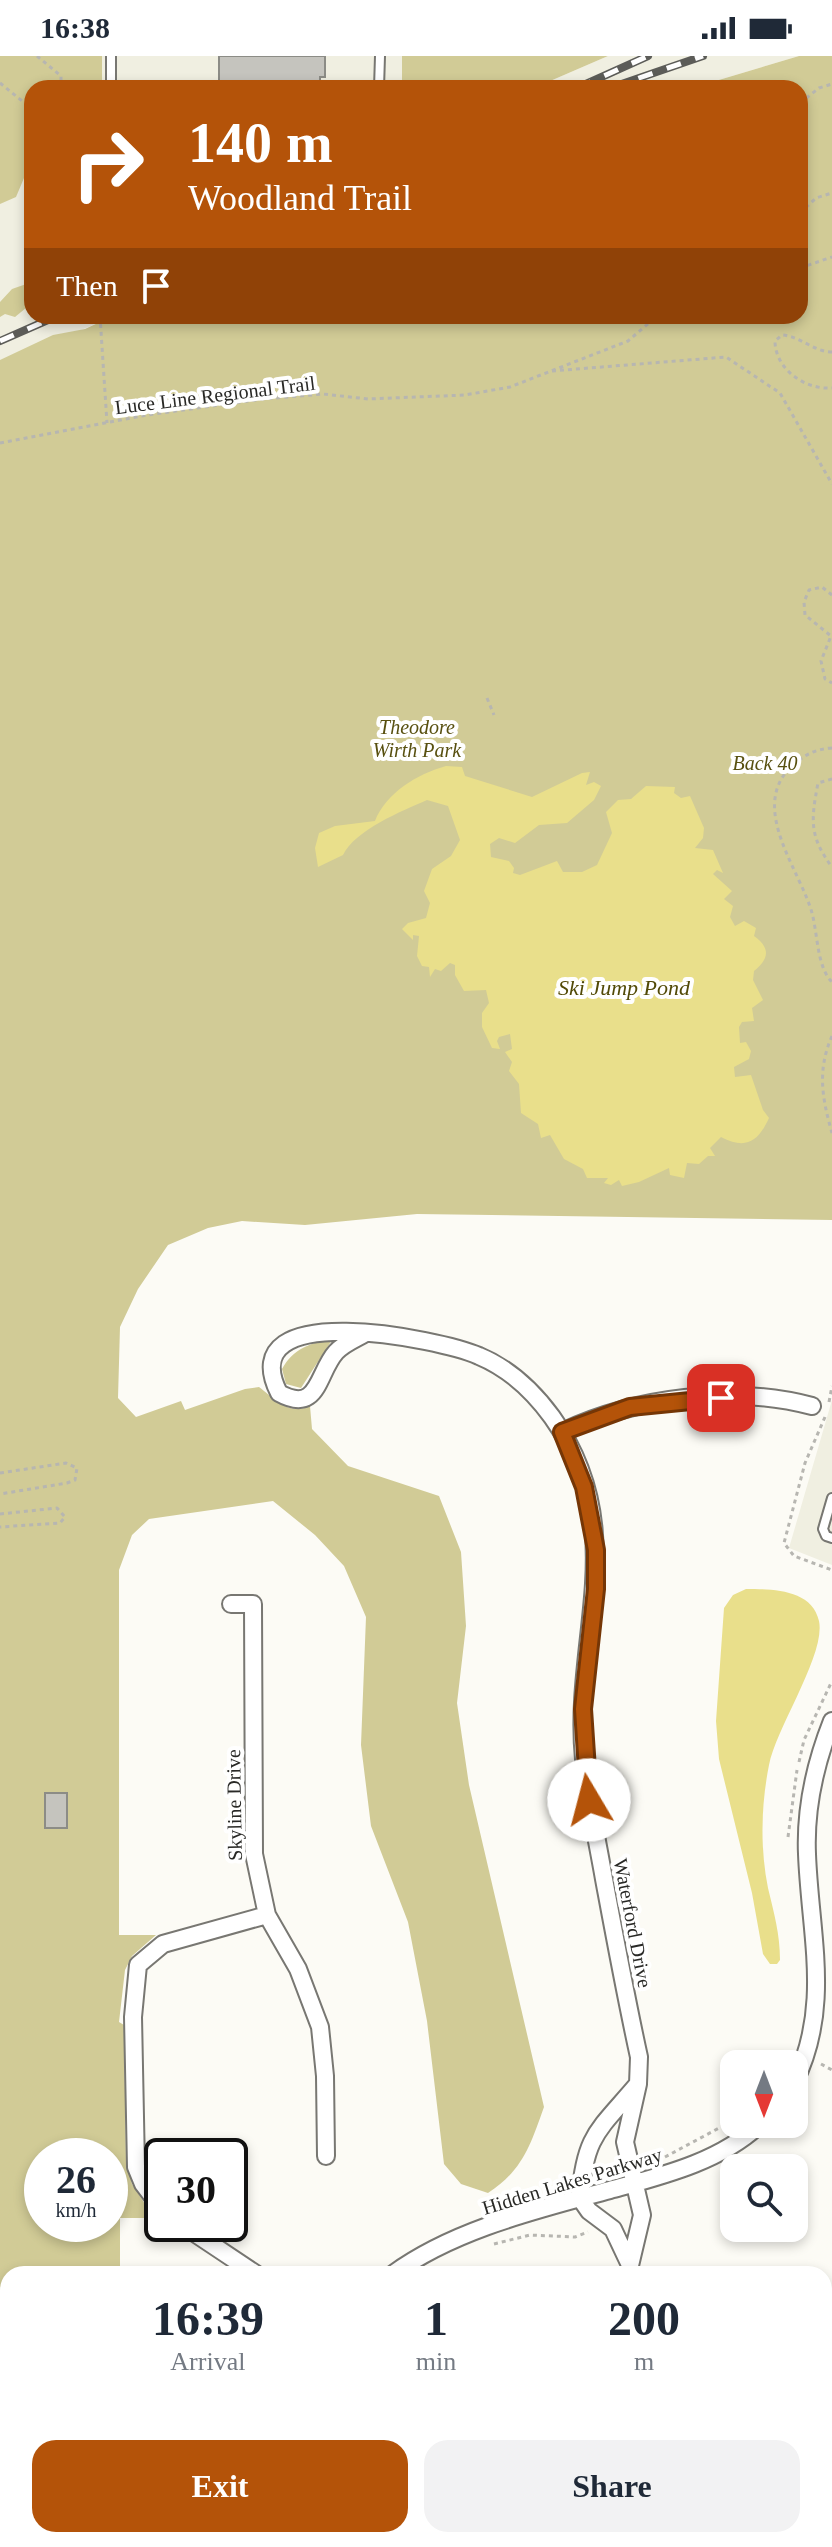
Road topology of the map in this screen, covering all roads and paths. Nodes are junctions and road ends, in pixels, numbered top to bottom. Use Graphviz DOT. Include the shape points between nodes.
graph roads {
  1 [pos="37,56"];
  2 [pos="111,56"];
  3 [pos="380,56"];
  4 [pos="61,80"];
  5 [pos="111,80"];
  6 [pos="379,80"];
  7 [pos="0,83"];
  8 [pos="832,84"];
  9 [pos="808,97"];
  10 [pos="24,102"];
  11 [pos="832,193"];
  12 [pos="808,206"];
  13 [pos="832,257"];
  14 [pos="808,265"];
  15 [pos="101,324"];
  16 [pos="648,324"];
  17 [pos="832,352"];
  18 [pos="547,371"];
  19 [pos="832,388"];
  20 [pos="107,423"];
  21 [pos="0,443"];
  22 [pos="832,484"];
  23 [pos="832,595"];
  24 [pos="832,683"];
  25 [pos="487,698"];
  26 [pos="494,715"];
  27 [pos="832,748"];
  28 [pos="832,779"];
  29 [pos="832,867"];
  30 [pos="832,982"];
  31 [pos="832,1036"];
  32 [pos="832,1133"];
  33 [pos="364,1334"];
  34 [pos="832,1386"];
  35 [pos="812,1406"];
  36 [pos="562,1432"];
  37 [pos="0,1473"];
  38 [pos="0,1494"];
  39 [pos="832,1498"];
  40 [pos="0,1514"];
  41 [pos="0,1527"];
  42 [pos="832,1538"];
  43 [pos="832,1570"];
  44 [pos="231,1604"];
  45 [pos="832,1721"];
  46 [pos="267,1915"];
  47 [pos="808,2057"];
  48 [pos="638,2084"];
  49 [pos="740,2138"];
  50 [pos="326,2156"];
  51 [pos="144,2184"];
  52 [pos="635,2184"];
  53 [pos="580,2198"];
  54 [pos="601,2220"];
  55 [pos="206,2242"];
  56 [pos="488,2245"];
  57 [pos="240,2266"];
  58 [pos="406,2266"];
  59 [pos="628,2266"];
  60 [pos="630,2266"];
  1 -- 4 [label="path"];
  2 -- 5 [label="lane"];
  3 -- 6 [label="lane"];
  7 -- 10 [label="path"];
  8 -- 9 [label="path"];
  11 -- 12 [label="path"];
  13 -- 14 [label="path"];
  15 -- 20 [label="path"];
  16 -- 18 [label="path, Luce Line Regional Trail" via="628,341"];
  17 -- 19 [label="path" via="791,336 775,341 778,358 789,372 812,386"];
  18 -- 20 [label="path, Luce Line Regional Trail" via="510,387 465,395 368,399 323,394"];
  18 -- 22 [label="path" via="726,357 780,393"];
  20 -- 21 [label="path, Luce Line Regional Trail"];
  23 -- 24 [label="path" via="822,587 809,590 804,602 805,615 831,636 821,661 825,679"];
  25 -- 26 [label="path"];
  27 -- 30 [label="path" via="799,759 781,778 776,801 777,826 812,912 822,967"];
  28 -- 29 [label="path" via="818,783 813,809 814,843"];
  31 -- 32 [label="path" via="823,1055 821,1094"];
  33 -- 33 [label="street, Waterford Drive" via="323,1330 297,1336 276,1354 272,1365 279,1393 307,1399 338,1349"];
  33 -- 36 [label="street, Waterford Drive" via="421,1340 479,1355 521,1382"];
  34 -- 43 [label="path" via="784,1543 794,1556"];
  35 -- 36 [label="street" via="767,1397 664,1401 608,1412"];
  36 -- 48 [label="street, Waterford Drive" via="584,1487 596,1550 582,1743 639,2057"];
  37 -- 38 [label="path" via="66,1463 77,1468 75,1480 67,1483"];
  39 -- 42 [label="lane" via="823,1529"];
  40 -- 41 [label="path" via="57,1508 65,1517 60,1523"];
  44 -- 46 [label="street, Skyline Drive" via="253,1604 254,1854"];
  45 -- 47 [label="street" via="811,1785 807,1824 821,2001"];
  46 -- 50 [label="street, Skyline Drive" via="298,1969 320,2027"];
  46 -- 51 [label="street" via="163,1944 138,1965 133,2017 136,2167"];
  48 -- 52 [label="street, Waterford Drive" via="625,2142"];
  48 -- 53 [label="street" via="592,2137 584,2154"];
  49 -- 52 [label="street, Hidden Lakes Parkway" via="715,2155"];
  52 -- 53 [label="street, Hidden Lakes Parkway"];
  52 -- 60 [label="street, Waterford Drive" via="642,2215"];
  53 -- 54 [label="street"];
  53 -- 58 [label="street, Hidden Lakes Parkway" via="472,2232"];
  54 -- 56 [label="path" via="575,2237 530,2235"];
  54 -- 59 [label="street" via="621,2241"];
  55 -- 57 [label="street"];
}
